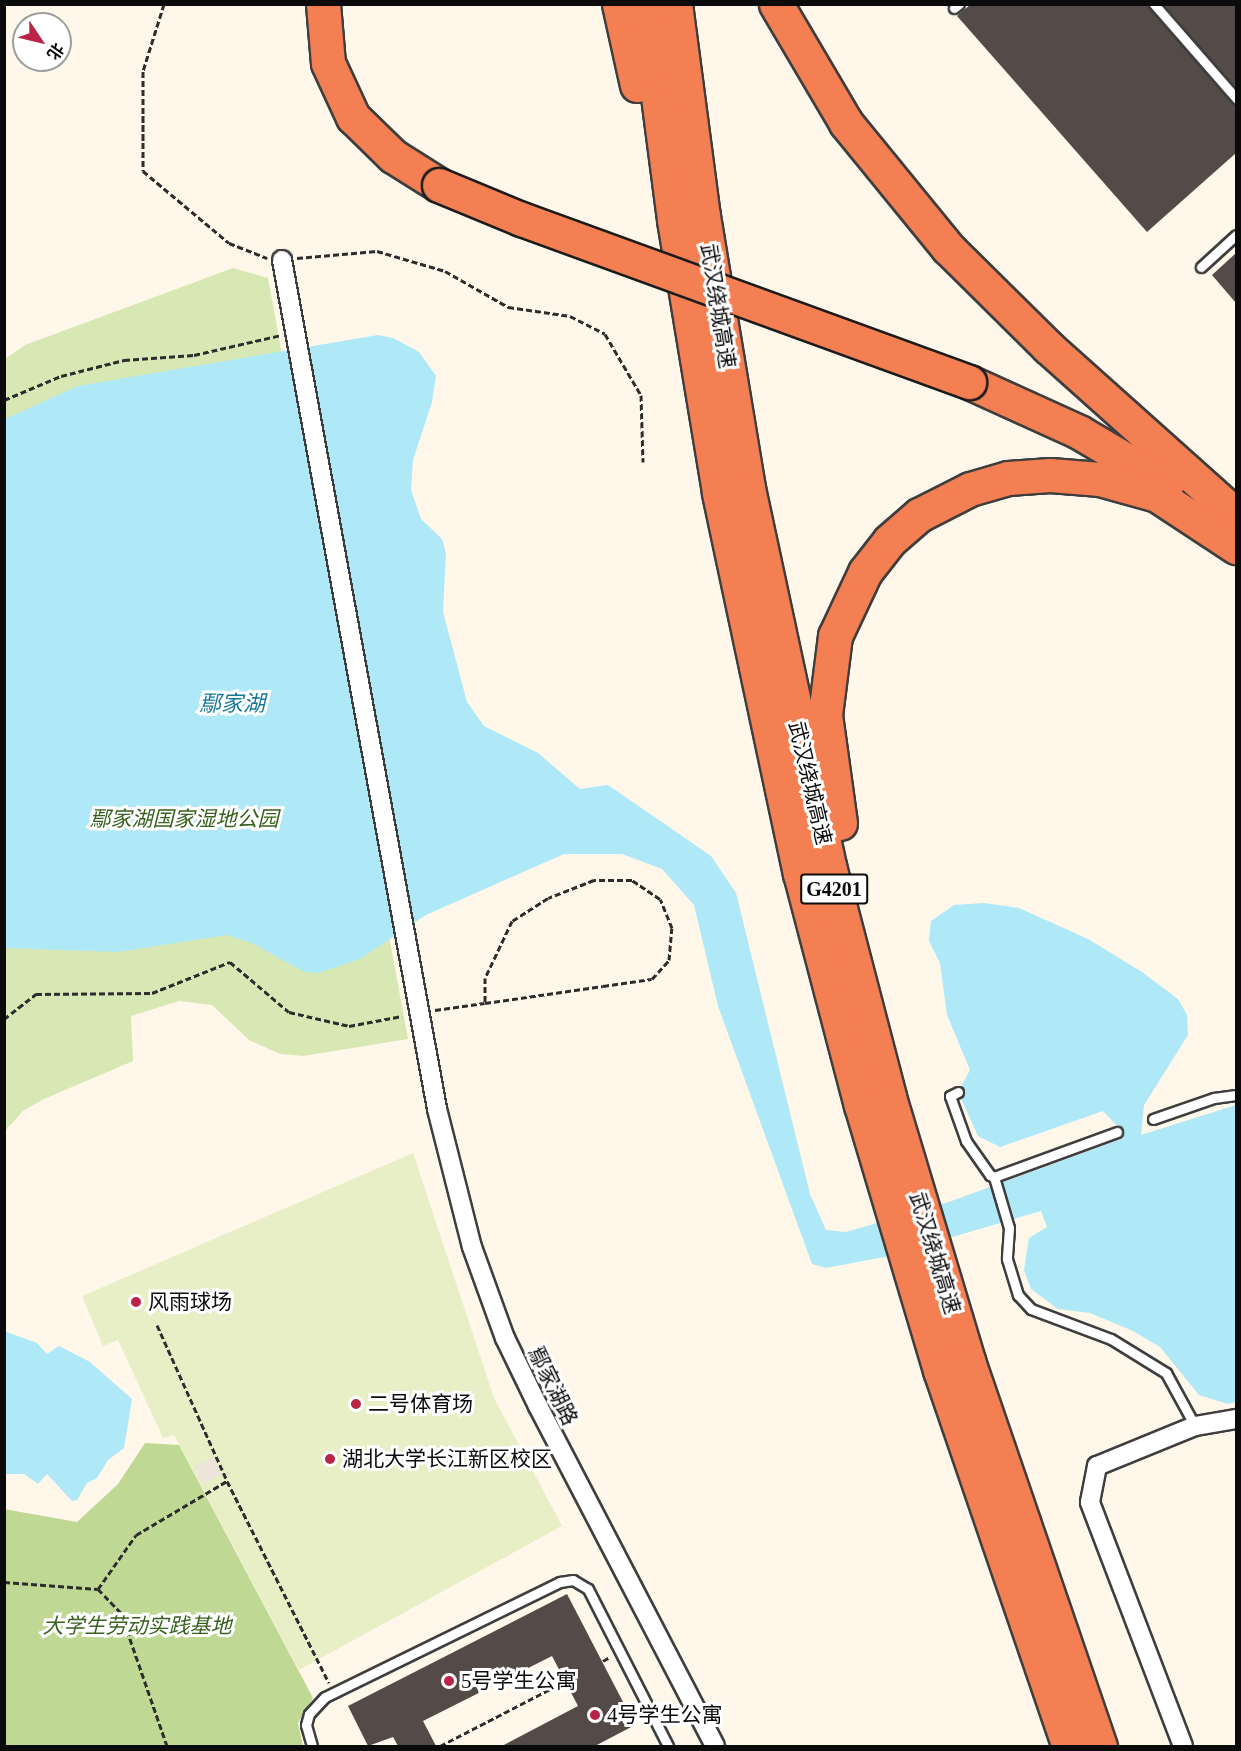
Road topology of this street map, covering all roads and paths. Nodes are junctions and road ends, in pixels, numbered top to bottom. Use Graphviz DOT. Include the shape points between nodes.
graph roads {
  1 [pos="164,4"];
  2 [pos="323,4"];
  3 [pos="338,4"];
  4 [pos="619,4"];
  5 [pos="646,4"];
  6 [pos="675,4"];
  7 [pos="776,4"];
  8 [pos="1154,4"];
  9 [pos="1236,98"];
  10 [pos="443,178"];
  11 [pos="1236,235"];
  12 [pos="282,260"];
  13 [pos="1200,267"];
  14 [pos="293,331"];
  15 [pos="972,375"];
  16 [pos="4,400"];
  17 [pos="643,462"];
  18 [pos="1236,516"];
  19 [pos="725,520"];
  20 [pos="1236,541"];
  21 [pos="1236,547"];
  22 [pos="485,1003"];
  23 [pos="422,1015"];
  24 [pos="4,1019"];
  25 [pos="958,1092"];
  26 [pos="1236,1095"];
  27 [pos="1153,1119"];
  28 [pos="1117,1132"];
  29 [pos="994,1176"];
  30 [pos="913,1181"];
  31 [pos="157,1325"];
  32 [pos="1236,1419"];
  33 [pos="1195,1426"];
  34 [pos="227,1481"];
  35 [pos="4,1582"];
  36 [pos="98,1589"];
  37 [pos="564,1682"];
  38 [pos="334,1692"];
  39 [pos="167,1746"];
  40 [pos="312,1746"];
  41 [pos="440,1746"];
  42 [pos="668,1746"];
  43 [pos="715,1746"];
  44 [pos="1069,1746"];
  45 [pos="1100,1746"];
  46 [pos="1183,1746"];
  1 -- 12 [label="path" via="143,71 143,171 229,243 272,260"];
  2 -- 10 [label="highway" via="328,63 353,117 393,156"];
  3 -- 10 [label="highway" via="342,59 365,108"];
  4 -- 19 [label="highway" via="642,106 675,321"];
  5 -- 19 [label="highway, 武汉绕城高速 / G4201" via="676,232"];
  6 -- 30 [label="highway, 武汉绕城高速 / G4201" via="725,356 774,619 834,889"];
  7 -- 18 [label="highway" via="846,123 948,248 1048,347"];
  8 -- 9 [label="lane"];
  10 -- 15 [label="highway, bridge" via="521,219"];
  11 -- 13 [label="lane"];
  12 -- 14 [label="street, 鄢家湖路"];
  12 -- 17 [label="path" via="377,251 445,271 508,307 570,316 605,334 641,395"];
  14 -- 16 [label="path" via="227,350 124,360 61,376"];
  14 -- 23 [label="street, 鄢家湖路"];
  15 -- 18 [label="highway" via="1047,399 1125,441"];
  15 -- 20 [label="highway" via="1142,468 1193,503"];
  19 -- 44 [label="highway, 武汉绕城高速 / G4201" via="800,873 861,1105 954,1413"];
  21 -- 30 [label="highway" via="1157,495 1128,484 1071,476 1019,477 970,489 918,515 889,541 855,589 833,645 826,689 826,738 858,921"];
  22 -- 22 [label="path" via="652,979 669,960 672,928 660,899 632,880 594,880 548,898 512,921 484,978"];
  22 -- 23 [label="path"];
  23 -- 24 [label="path" via="349,1026 289,1012 230,962 152,993 36,994"];
  23 -- 43 [label="street, 鄢家湖路" via="447,1154 472,1247 505,1338"];
  25 -- 29 [label="lane" via="950,1096 966,1141"];
  26 -- 27 [label="lane" via="1214,1098"];
  28 -- 29 [label="lane"];
  29 -- 33 [label="lane" via="1009,1228 1007,1259 1018,1295 1031,1309 1111,1339 1166,1373"];
  30 -- 45 [label="highway, 武汉绕城高速 / G4201" via="1003,1469"];
  31 -- 34 [label="path"];
  32 -- 33 [label="street"];
  33 -- 46 [label="street" via="1097,1466 1090,1502"];
  34 -- 36 [label="path" via="136,1535"];
  34 -- 38 [label="path"];
  35 -- 36 [label="path"];
  36 -- 39 [label="path" via="121,1613"];
  37 -- 41 [label="path"];
  38 -- 40 [label="lane" via="309,1714 306,1725"];
  38 -- 42 [label="lane" via="560,1582 573,1580 588,1589"];
}
